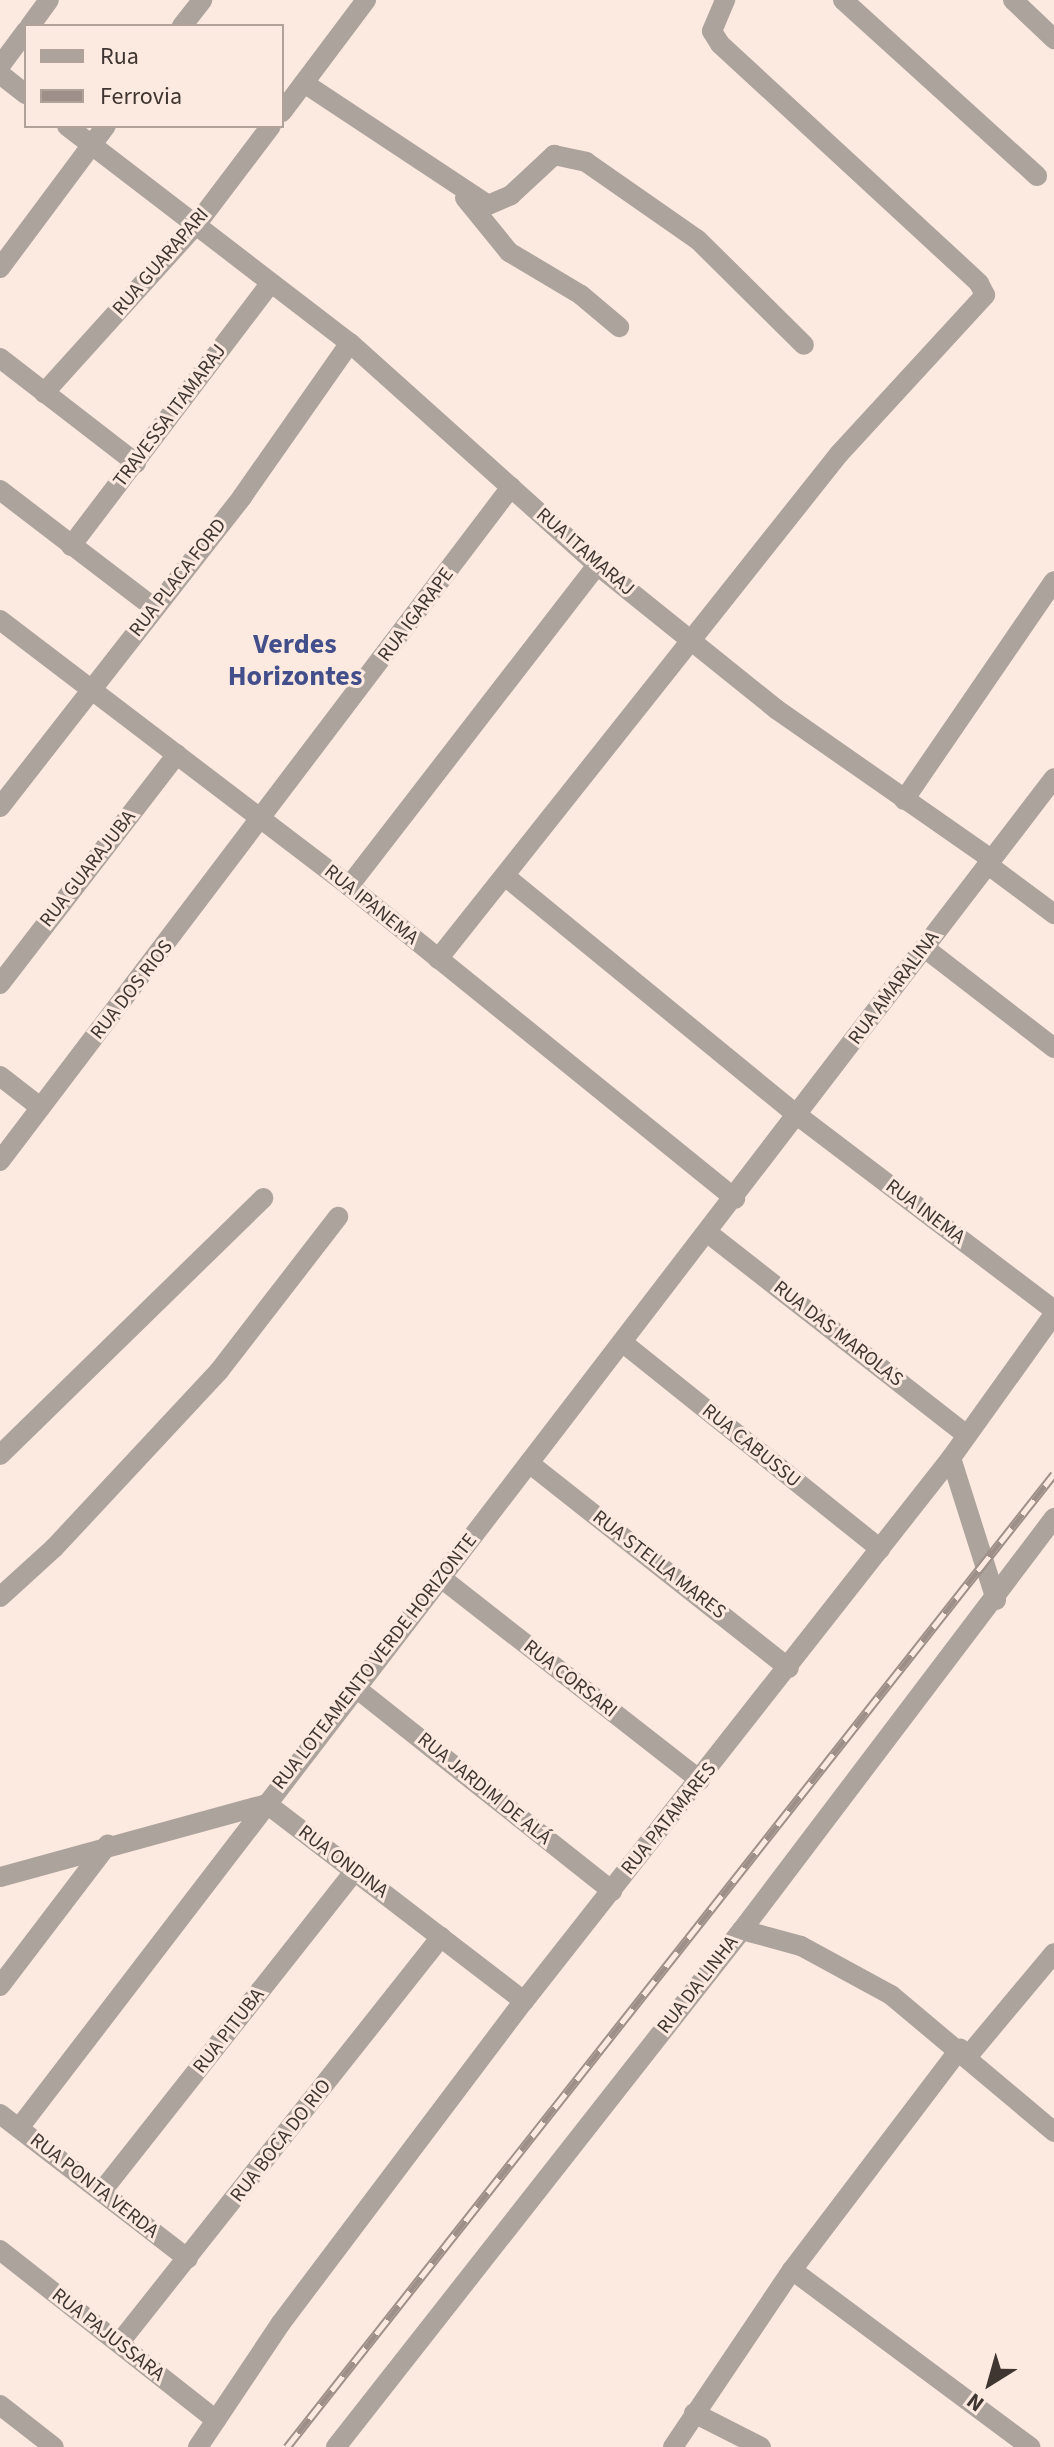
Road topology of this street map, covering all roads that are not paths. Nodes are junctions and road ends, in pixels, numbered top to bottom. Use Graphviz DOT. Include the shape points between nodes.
graph roads {
  1 [pos="49,0"];
  2 [pos="202,0"];
  3 [pos="366,0"];
  4 [pos="725,0"];
  5 [pos="843,0"];
  6 [pos="1013,0"];
  7 [pos="31,24"];
  8 [pos="184,24"];
  9 [pos="24,34"];
  10 [pos="1054,39"];
  11 [pos="0,66"];
  12 [pos="0,74"];
  13 [pos="304,83"];
  14 [pos="24,92"];
  15 [pos="284,109"];
  16 [pos="70,128"];
  17 [pos="105,128"];
  18 [pos="269,128"];
  19 [pos="92,145"];
  20 [pos="1037,176"];
  21 [pos="458,189"];
  22 [pos="196,225"];
  23 [pos="0,268"];
  24 [pos="269,285"];
  25 [pos="619,327"];
  26 [pos="350,343"];
  27 [pos="804,345"];
  28 [pos="0,358"];
  29 [pos="44,393"];
  30 [pos="136,463"];
  31 [pos="511,487"];
  32 [pos="0,490"];
  33 [pos="71,546"];
  34 [pos="597,565"];
  35 [pos="1054,581"];
  36 [pos="153,607"];
  37 [pos="3,627"];
  38 [pos="692,642"];
  39 [pos="93,688"];
  40 [pos="177,754"];
  41 [pos="1054,778"];
  42 [pos="904,800"];
  43 [pos="0,807"];
  44 [pos="264,819"];
  45 [pos="989,862"];
  46 [pos="505,876"];
  47 [pos="349,886"];
  48 [pos="1054,914"];
  49 [pos="926,949"];
  50 [pos="438,959"];
  51 [pos="0,984"];
  52 [pos="1054,1048"];
  53 [pos="0,1076"];
  54 [pos="40,1107"];
  55 [pos="797,1115"];
  56 [pos="0,1161"];
  57 [pos="263,1198"];
  58 [pos="735,1199"];
  59 [pos="338,1217"];
  60 [pos="708,1233"];
  61 [pos="1054,1312"];
  62 [pos="622,1342"];
  63 [pos="967,1435"];
  64 [pos="0,1455"];
  65 [pos="951,1458"];
  66 [pos="529,1463"];
  67 [pos="1052,1526"];
  68 [pos="880,1549"];
  69 [pos="440,1577"];
  70 [pos="0,1597"];
  71 [pos="996,1600"];
  72 [pos="789,1668"];
  73 [pos="356,1688"];
  74 [pos="700,1780"];
  75 [pos="267,1804"];
  76 [pos="108,1844"];
  77 [pos="355,1871"];
  78 [pos="0,1877"];
  79 [pos="612,1891"];
  80 [pos="742,1930"];
  81 [pos="441,1937"];
  82 [pos="1054,1953"];
  83 [pos="0,1986"];
  84 [pos="524,2001"];
  85 [pos="964,2052"];
  86 [pos="0,2114"];
  87 [pos="19,2128"];
  88 [pos="1054,2132"];
  89 [pos="102,2191"];
  90 [pos="0,2250"];
  91 [pos="188,2259"];
  92 [pos="792,2270"];
  93 [pos="120,2342"];
  94 [pos="0,2405"];
  95 [pos="694,2413"];
  96 [pos="216,2420"];
  97 [pos="54,2447"];
  98 [pos="198,2447"];
  99 [pos="337,2447"];
  100 [pos="673,2447"];
  101 [pos="761,2447"];
  102 [pos="1030,2447"];
  1 -- 7 [label="street"];
  2 -- 8 [label="street"];
  3 -- 13 [label="street"];
  4 -- 38 [label="street" via="712,31 720,44 979,283 985,295 839,454"];
  5 -- 20 [label="street"];
  6 -- 10 [label="street"];
  9 -- 11 [label="street"];
  12 -- 14 [label="street"];
  13 -- 15 [label="street"];
  13 -- 21 [label="street"];
  16 -- 19 [label="street, RUA ITAMARAJ"];
  17 -- 19 [label="street"];
  18 -- 22 [label="street, RUA GUARAPARI"];
  19 -- 22 [label="street, RUA ITAMARAJ"];
  19 -- 23 [label="street"];
  21 -- 25 [label="street" via="509,252 591,302"];
  21 -- 27 [label="street" via="488,205 500,203 547,159 572,155 698,240"];
  22 -- 24 [label="street, RUA ITAMARAJ"];
  22 -- 29 [label="street, RUA GUARAPARI"];
  24 -- 26 [label="street, RUA ITAMARAJ"];
  24 -- 30 [label="street, TRAVESSA ITAMARAJ"];
  26 -- 31 [label="street, RUA ITAMARAJ"];
  26 -- 36 [label="street, RUA PLACA FORD" via="242,497"];
  28 -- 29 [label="street"];
  29 -- 30 [label="street"];
  30 -- 33 [label="street, TRAVESSA ITAMARAJ"];
  31 -- 34 [label="street, RUA ITAMARAJ"];
  31 -- 44 [label="street, RUA IGARAPE"];
  32 -- 33 [label="street"];
  33 -- 36 [label="street"];
  34 -- 38 [label="street, RUA ITAMARAJ"];
  34 -- 47 [label="street"];
  35 -- 42 [label="street"];
  36 -- 39 [label="street, RUA PLACA FORD"];
  37 -- 39 [label="street, RUA IPANEMA"];
  38 -- 42 [label="street, RUA ITAMARAJ"];
  38 -- 46 [label="street"];
  39 -- 40 [label="street, RUA IPANEMA"];
  39 -- 43 [label="street, RUA PLACA FORD"];
  40 -- 44 [label="street, RUA IPANEMA"];
  40 -- 51 [label="street, RUA GUARAJUBA"];
  41 -- 45 [label="street, RUA AMARALINA"];
  42 -- 45 [label="street, RUA ITAMARAJ"];
  44 -- 47 [label="street, RUA IPANEMA"];
  44 -- 54 [label="street, RUA DOS RIOS"];
  45 -- 48 [label="street, RUA ITAMARAJ"];
  45 -- 49 [label="street, RUA AMARALINA"];
  46 -- 50 [label="street"];
  46 -- 55 [label="street, RUA INEMA"];
  47 -- 50 [label="street, RUA IPANEMA"];
  49 -- 52 [label="street"];
  49 -- 55 [label="street, RUA AMARALINA"];
  50 -- 58 [label="street, RUA IPANEMA"];
  53 -- 54 [label="street"];
  54 -- 56 [label="street, RUA DOS RIOS"];
  55 -- 58 [label="street, RUA AMARALINA"];
  55 -- 61 [label="street, RUA INEMA"];
  57 -- 64 [label="street"];
  58 -- 60 [label="street, RUA LOTEAMENTO VERDE HORIZONTE"];
  59 -- 70 [label="street" via="219,1371 54,1548"];
  60 -- 62 [label="street, RUA LOTEAMENTO VERDE HORIZONTE"];
  60 -- 63 [label="street, RUA DAS MAROLAS"];
  61 -- 63 [label="street, RUA PATAMARES"];
  62 -- 66 [label="street, RUA LOTEAMENTO VERDE HORIZONTE"];
  62 -- 68 [label="street, RUA CABUSSU"];
  63 -- 65 [label="street, RUA PATAMARES"];
  65 -- 68 [label="street, RUA PATAMARES"];
  65 -- 71 [label="street"];
  66 -- 69 [label="street, RUA LOTEAMENTO VERDE HORIZONTE"];
  66 -- 72 [label="street, RUA STELLA MARES"];
  67 -- 71 [label="street, RUA DA LINHA"];
  68 -- 72 [label="street, RUA PATAMARES"];
  69 -- 73 [label="street, RUA LOTEAMENTO VERDE HORIZONTE"];
  69 -- 74 [label="street, RUA CORSARI"];
  71 -- 80 [label="street, RUA DA LINHA"];
  72 -- 74 [label="street, RUA PATAMARES"];
  73 -- 75 [label="street, RUA LOTEAMENTO VERDE HORIZONTE"];
  73 -- 79 [label="street, RUA JARDIM DE ALÁ"];
  74 -- 79 [label="street, RUA PATAMARES"];
  75 -- 76 [label="street"];
  75 -- 77 [label="street, RUA ONDINA"];
  75 -- 87 [label="street, RUA LOTEAMENTO VERDE HORIZONTE"];
  76 -- 78 [label="street"];
  76 -- 83 [label="street"];
  77 -- 81 [label="street, RUA ONDINA"];
  77 -- 89 [label="street, RUA PITUBA"];
  79 -- 84 [label="street, RUA PATAMARES"];
  80 -- 85 [label="street" via="801,1946 856,1973"];
  80 -- 99 [label="street, RUA DA LINHA"];
  81 -- 84 [label="street, RUA ONDINA"];
  81 -- 91 [label="street, RUA BOCA DO RIO"];
  82 -- 85 [label="street"];
  84 -- 96 [label="street, RUA PATAMARES" via="281,2323"];
  85 -- 88 [label="street"];
  85 -- 92 [label="street"];
  86 -- 87 [label="street, RUA PONTA VERDA"];
  87 -- 89 [label="street, RUA PONTA VERDA"];
  89 -- 91 [label="street, RUA PONTA VERDA"];
  90 -- 93 [label="street, RUA PAJUSSARA"];
  91 -- 93 [label="street, RUA BOCA DO RIO"];
  92 -- 95 [label="street"];
  92 -- 102 [label="street"];
  93 -- 96 [label="street, RUA PAJUSSARA"];
  94 -- 97 [label="street"];
  95 -- 100 [label="street"];
  95 -- 101 [label="street"];
  96 -- 98 [label="street, RUA PATAMARES"];
}
